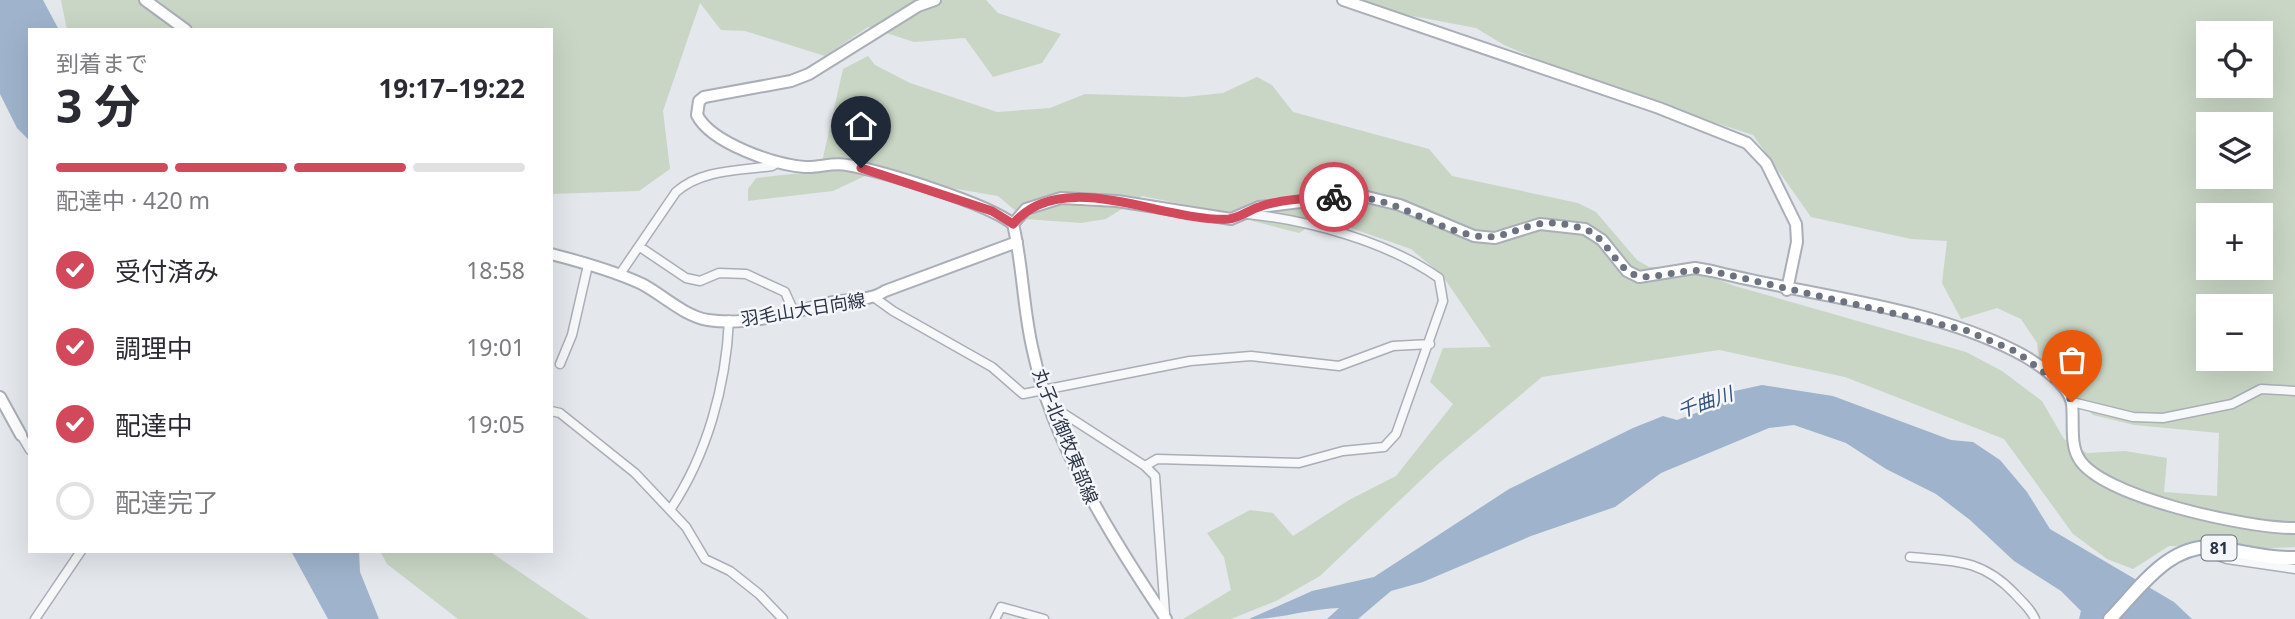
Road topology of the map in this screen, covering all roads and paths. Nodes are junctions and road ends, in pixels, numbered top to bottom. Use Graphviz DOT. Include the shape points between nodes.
graph roads {
  1 [pos="145,0"];
  2 [pos="935,0"];
  3 [pos="1343,0"];
  4 [pos="183,28"];
  5 [pos="779,162"];
  6 [pos="1247,214"];
  7 [pos="1013,224"];
  8 [pos="1017,242"];
  9 [pos="640,247"];
  10 [pos="553,255"];
  11 [pos="587,265"];
  12 [pos="620,274"];
  13 [pos="1787,290"];
  14 [pos="875,298"];
  15 [pos="794,312"];
  16 [pos="729,320"];
  17 [pos="1430,344"];
  18 [pos="560,364"];
  19 [pos="2295,391"];
  20 [pos="1044,393"];
  21 [pos="0,397"];
  22 [pos="2072,402"];
  23 [pos="1049,404"];
  24 [pos="553,412"];
  25 [pos="21,435"];
  26 [pos="28,447"];
  27 [pos="1145,466"];
  28 [pos="670,510"];
  29 [pos="2295,528"];
  30 [pos="2197,546"];
  31 [pos="80,553"];
  32 [pos="1910,557"];
  33 [pos="2295,558"];
  34 [pos="2295,569"];
  35 [pos="35,619"];
  36 [pos="783,619"];
  37 [pos="995,619"];
  38 [pos="1044,619"];
  39 [pos="1166,619"];
  40 [pos="2035,619"];
  41 [pos="2110,619"];
  1 -- 4 [label="main road"];
  2 -- 5 [label="main road" via="809,74 712,93 698,101 697,115 715,136"];
  3 -- 13 [label="main road" via="1659,108 1747,143 1766,163 1796,224"];
  5 -- 7 [label="main road" via="861,168 992,211"];
  5 -- 9 [label="street" via="687,183 676,192"];
  6 -- 7 [label="main road" via="1231,219 1117,201 1061,198 1026,209"];
  6 -- 13 [label="main road" via="1259,206 1359,195 1400,205 1474,236 1495,238 1540,223 1585,229 1639,277 1695,268"];
  6 -- 17 [label="street" via="1359,239 1439,278 1443,301"];
  7 -- 8 [label="main road, 丸子北御牧東部線"];
  8 -- 14 [label="main road, 羽毛山大日向線"];
  8 -- 20 [label="main road, 丸子北御牧東部線" via="1032,351"];
  9 -- 12 [label="street"];
  9 -- 15 [label="street" via="686,278 700,281 719,274 746,274 785,292"];
  10 -- 11 [label="main road, 羽毛山大日向線"];
  11 -- 12 [label="main road, 羽毛山大日向線"];
  11 -- 18 [label="street" via="572,335"];
  12 -- 16 [label="main road, 羽毛山大日向線" via="694,316"];
  13 -- 22 [label="main road" via="1965,330 2017,352 2062,386"];
  14 -- 15 [label="main road, 羽毛山大日向線" via="842,299"];
  14 -- 20 [label="street" via="992,367 1023,394"];
  15 -- 16 [label="main road, 羽毛山大日向線"];
  16 -- 28 [label="street" via="727,356 703,449"];
  17 -- 20 [label="street" via="1392,346 1339,366 1251,356 1191,361"];
  17 -- 27 [label="street" via="1396,434 1384,447 1343,451 1299,463 1157,459"];
  19 -- 22 [label="street" via="2261,388 2232,404 2163,418 2133,417"];
  20 -- 23 [label="main road, 丸子北御牧東部線"];
  21 -- 25 [label="main road"];
  22 -- 29 [label="main road" via="2076,455 2103,480 2177,508 2258,527"];
  23 -- 27 [label="street"];
  23 -- 39 [label="main road, 丸子北御牧東部線" via="1102,522"];
  24 -- 28 [label="street" via="635,473"];
  25 -- 26 [label="street"];
  27 -- 39 [label="street" via="1157,482"];
  28 -- 36 [label="street" via="705,559 730,571"];
  30 -- 33 [label="main road, 81"];
  30 -- 34 [label="street" via="2227,559"];
  30 -- 41 [label="main road, 81" via="2175,555"];
  31 -- 35 [label="street"];
  32 -- 40 [label="street" via="1965,562 1984,569 1999,578"];
  37 -- 38 [label="street" via="1001,607"];
}
